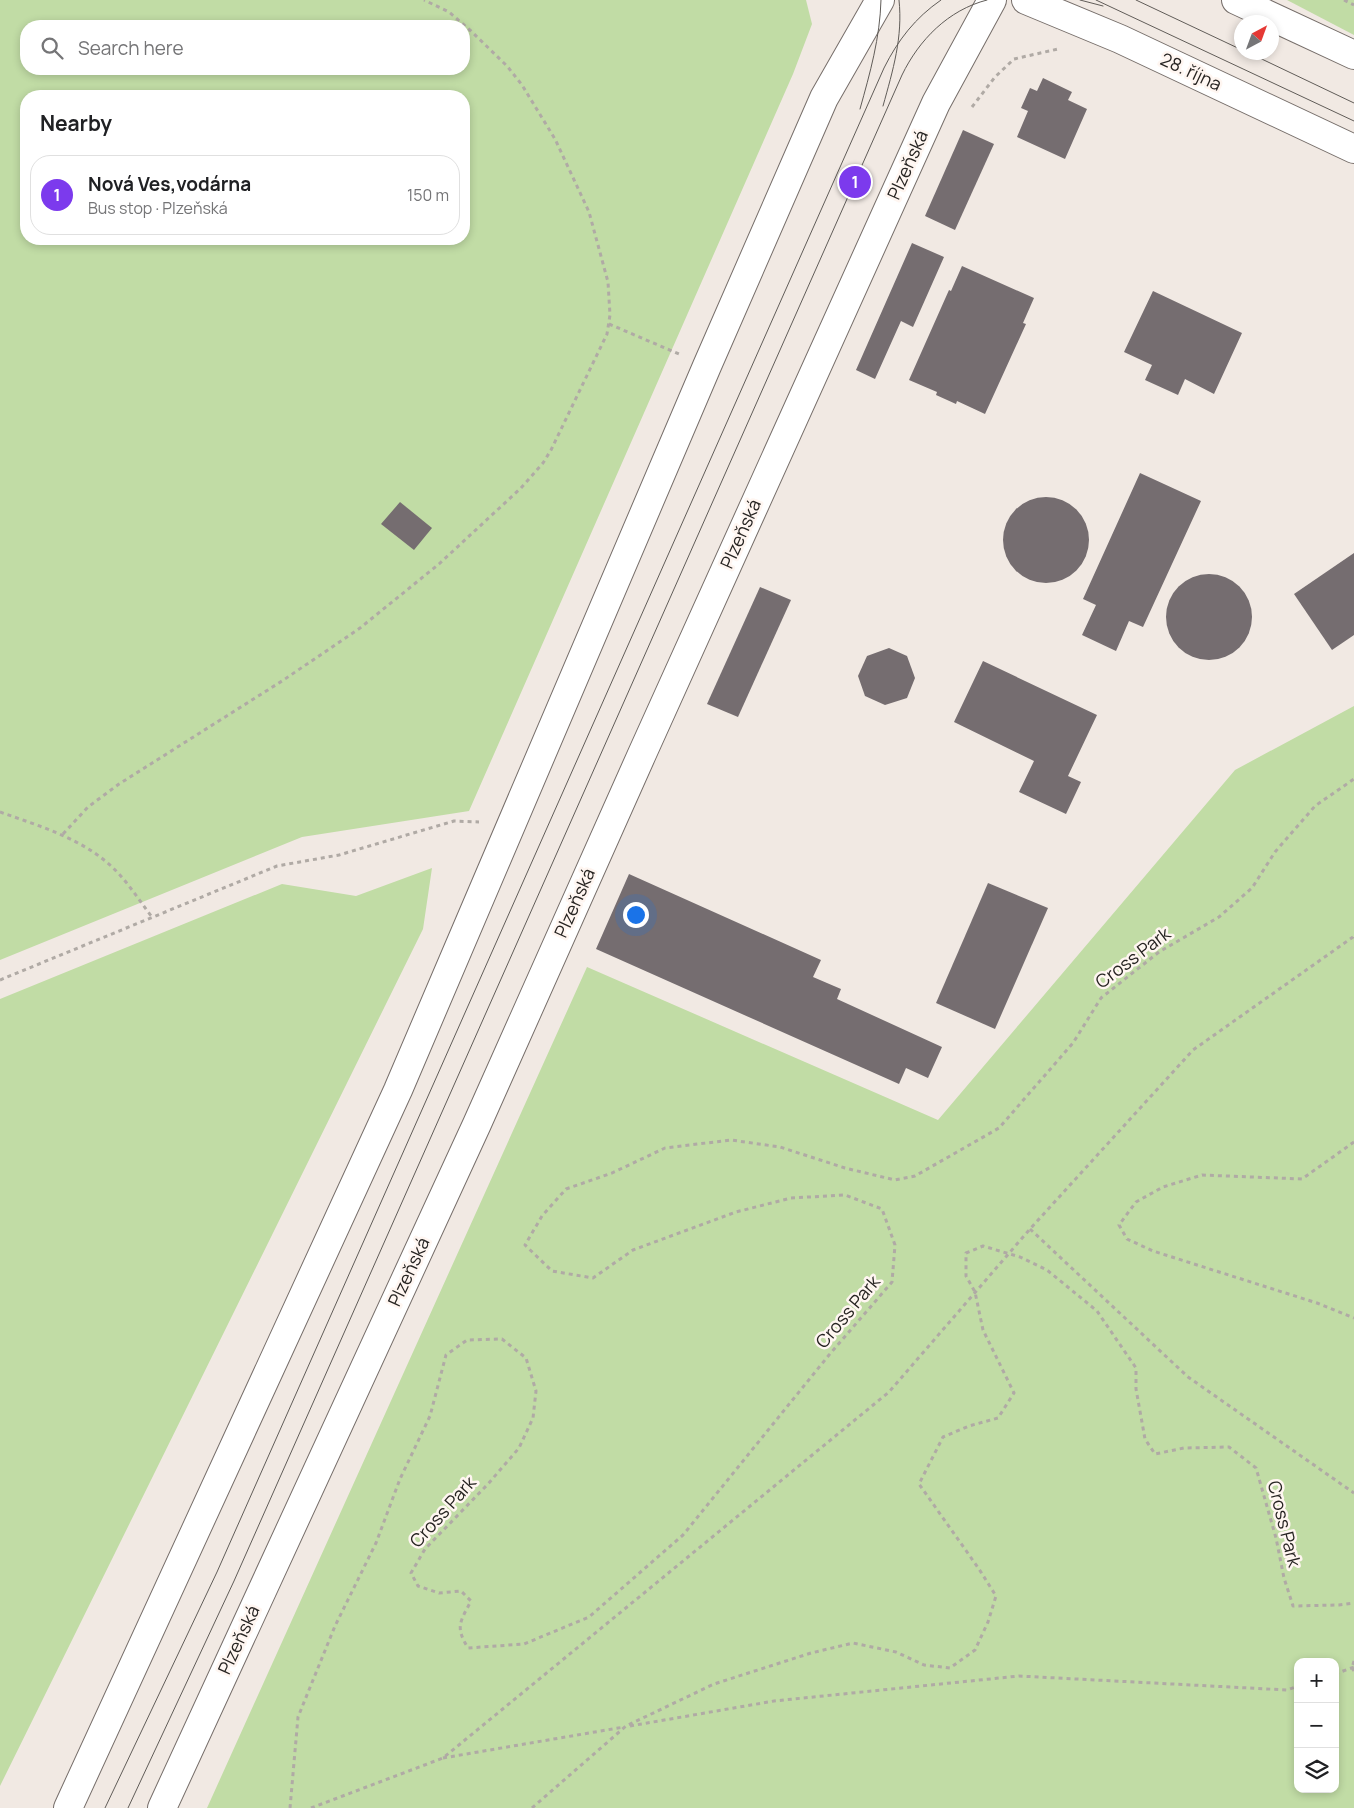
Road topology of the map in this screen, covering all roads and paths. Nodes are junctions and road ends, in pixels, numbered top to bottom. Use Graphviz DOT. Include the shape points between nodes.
graph roads {
  1 [pos="424,0"];
  2 [pos="880,0"];
  3 [pos="992,0"];
  4 [pos="1026,0"];
  5 [pos="1236,0"];
  6 [pos="1344,0"];
  7 [pos="1354,5"];
  8 [pos="458,20"];
  9 [pos="470,30"];
  10 [pos="1065,47"];
  11 [pos="1354,55"];
  12 [pos="969,111"];
  13 [pos="1354,149"];
  14 [pos="609,324"];
  15 [pos="707,366"];
  16 [pos="1354,779"];
  17 [pos="0,812"];
  18 [pos="480,822"];
  19 [pos="64,834"];
  20 [pos="152,917"];
  21 [pos="1354,936"];
  22 [pos="0,980"];
  23 [pos="1354,1142"];
  24 [pos="1030,1228"];
  25 [pos="1009,1253"];
  26 [pos="975,1292"];
  27 [pos="1354,1318"];
  28 [pos="1354,1494"];
  29 [pos="1354,1603"];
  30 [pos="1354,1661"];
  31 [pos="1354,1669"];
  32 [pos="1339,1673"];
  33 [pos="1294,1687"];
  34 [pos="626,1726"];
  35 [pos="443,1758"];
  36 [pos="68,1808"];
  37 [pos="162,1808"];
  38 [pos="290,1808"];
  39 [pos="311,1808"];
  40 [pos="532,1808"];
  1 -- 8 [label="path"];
  2 -- 15 [label="main road" via="824,98"];
  3 -- 37 [label="main road, Plzeňská" via="936,102 477,1124"];
  4 -- 13 [label="main road, 28. října" via="1120,39"];
  5 -- 11 [label="main road"];
  6 -- 7 [label="path"];
  9 -- 14 [label="path" via="522,85 555,139 590,212 608,282"];
  10 -- 12 [label="path" via="1014,59 995,77"];
  14 -- 15 [label="path"];
  14 -- 19 [label="path" via="552,450 543,463 440,564 282,681 118,784 88,808"];
  15 -- 36 [label="main road" via="398,1090"];
  16 -- 38 [label="path, Cross Park" via="1315,806 1275,852 1252,888 1219,917 1159,952 1100,998 1073,1043 999,1128 915,1176 895,1180 780,1147 730,1140 665,1148 612,1173 566,1189 542,1216 525,1245 552,1271 593,1278 633,1250 736,1212 791,1198 845,1195 882,1209 895,1245 892,1282 683,1535 589,1617 524,1644 468,1648 460,1635 461,1620 470,1602 461,1591 438,1593 418,1586 410,1573 425,1549 519,1448 533,1418 536,1391 526,1358 502,1339 466,1340 446,1355 430,1416 400,1479 376,1543 335,1626 298,1717"];
  17 -- 19 [label="path"];
  18 -- 20 [label="path" via="454,821 339,855 277,866"];
  19 -- 20 [label="path" via="119,874"];
  20 -- 22 [label="path"];
  21 -- 24 [label="path" via="1193,1050"];
  23 -- 27 [label="path" via="1302,1179 1202,1175 1163,1186 1136,1202 1119,1225 1127,1239 1153,1251 1317,1303"];
  24 -- 25 [label="path"];
  24 -- 28 [label="path" via="1188,1377"];
  25 -- 26 [label="path"];
  25 -- 26 [label="path, Cross Park" via="983,1246 966,1253 966,1276"];
  25 -- 29 [label="path, Cross Park" via="1047,1270 1102,1318 1136,1368 1136,1389 1145,1439 1155,1454 1184,1448 1229,1448 1256,1468 1293,1606"];
  26 -- 34 [label="path, Cross Park" via="983,1330 1014,1393 998,1418 943,1437 919,1484 996,1596 975,1650 950,1668 924,1665 896,1652 852,1643 714,1684"];
  26 -- 35 [label="path" via="889,1392"];
  30 -- 31 [label="path"];
  31 -- 32 [label="path"];
  33 -- 34 [label="path" via="1287,1690 1019,1676 774,1700"];
  34 -- 35 [label="path"];
  34 -- 40 [label="path, Cross Park"];
  35 -- 39 [label="path"];
}
